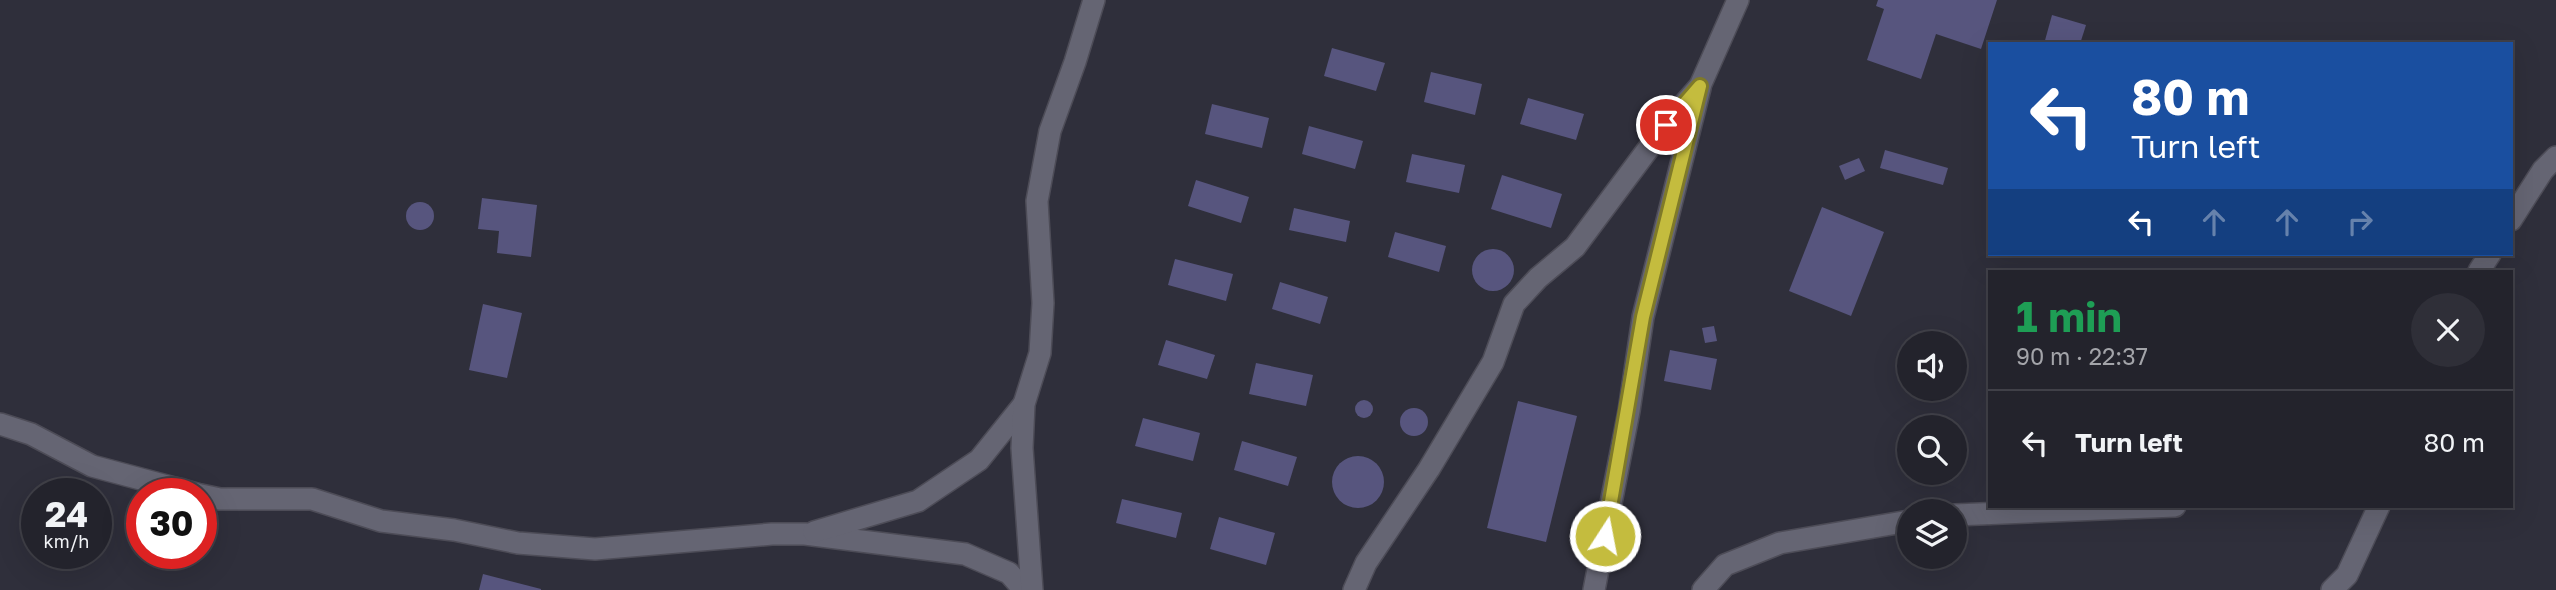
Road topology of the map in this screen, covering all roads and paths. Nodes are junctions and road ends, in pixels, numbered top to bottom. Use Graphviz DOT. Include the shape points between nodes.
graph roads {
  1 [pos="1094,0"];
  2 [pos="1738,0"];
  3 [pos="1700,86"];
  4 [pos="2556,158"];
  5 [pos="2513,217"];
  6 [pos="1024,404"];
  7 [pos="0,424"];
  8 [pos="138,478"];
  9 [pos="217,498"];
  10 [pos="2120,508"];
  11 [pos="2378,508"];
  12 [pos="1967,514"];
  13 [pos="1897,523"];
  14 [pos="805,534"];
  15 [pos="1024,590"];
  16 [pos="1032,590"];
  17 [pos="1354,590"];
  18 [pos="1594,590"];
  19 [pos="1703,590"];
  20 [pos="2332,590"];
  1 -- 6 [label="street" via="1050,131 1037,201 1043,303 1040,353"];
  2 -- 3 [label="street"];
  3 -- 17 [label="street" via="1575,247 1514,304 1493,362 1366,563"];
  3 -- 18 [label="street" via="1643,317"];
  4 -- 5 [label="street"];
  6 -- 14 [label="street" via="979,460 918,501"];
  6 -- 16 [label="street"];
  7 -- 8 [label="street" via="31,434 92,466"];
  9 -- 14 [label="street" via="312,499 381,521 518,543 595,549"];
  10 -- 12 [label="street"];
  11 -- 20 [label="street" via="2347,575"];
  13 -- 19 [label="street" via="1780,543 1725,565"];
  14 -- 15 [label="street" via="965,554 1009,573"];
}
